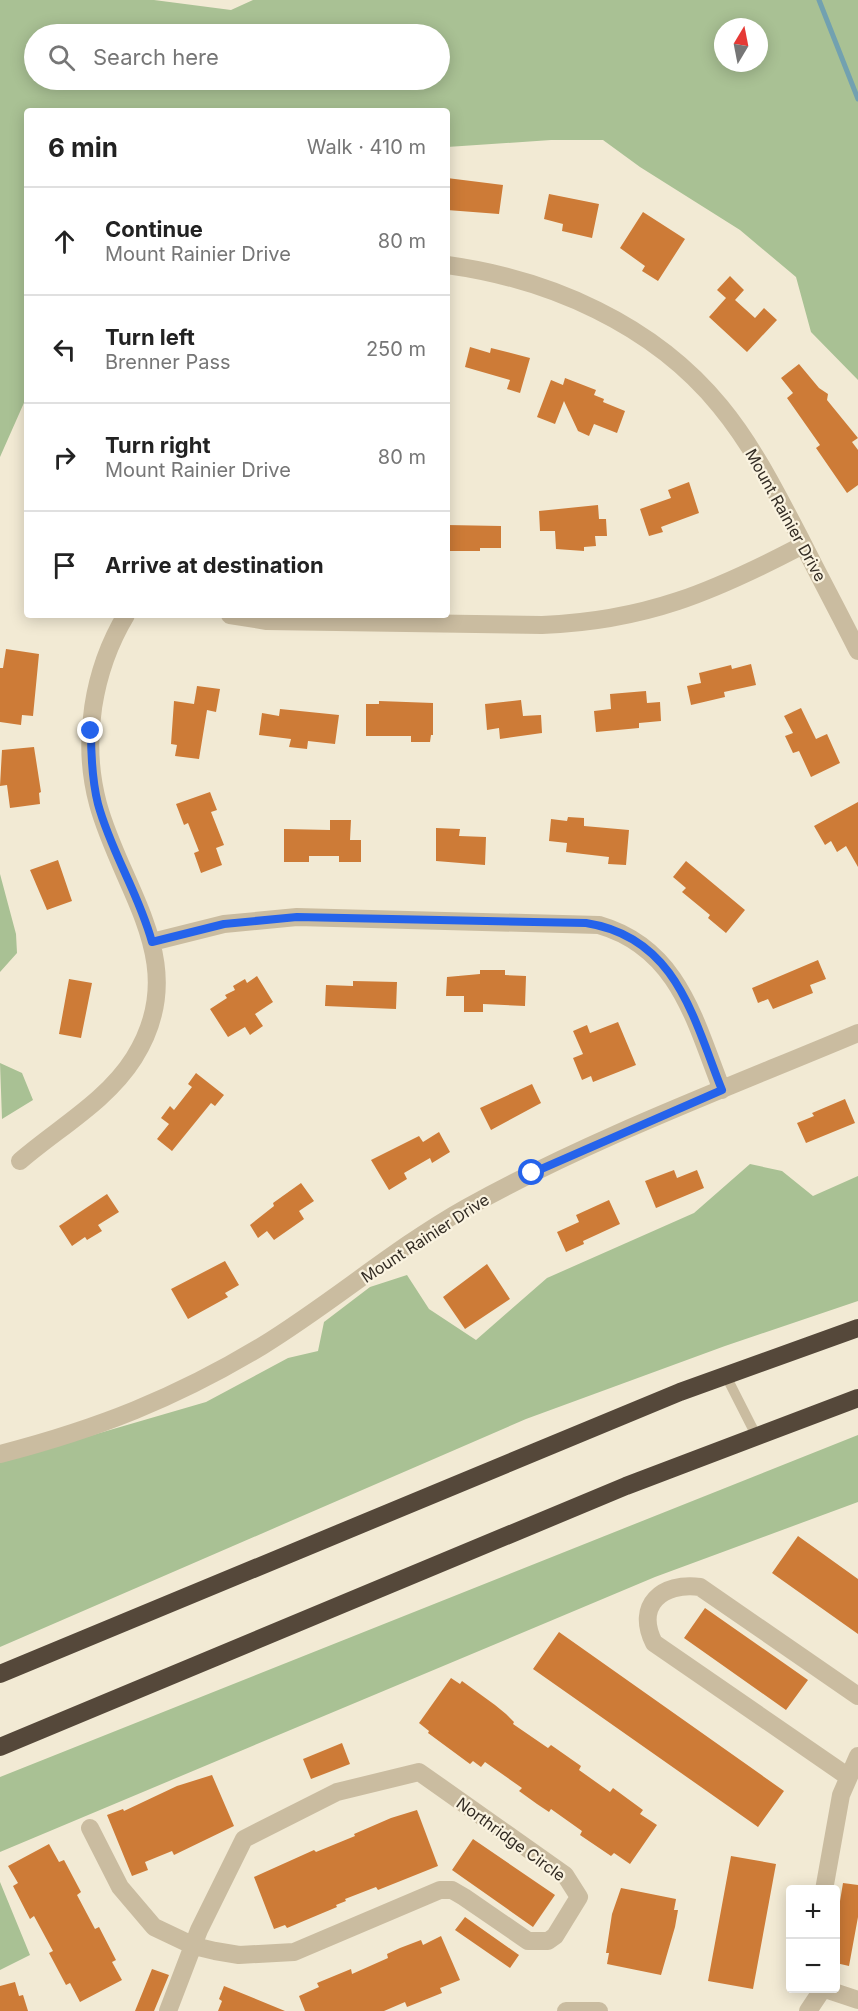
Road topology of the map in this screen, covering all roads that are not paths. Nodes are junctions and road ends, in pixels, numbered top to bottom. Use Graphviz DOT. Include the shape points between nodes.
graph roads {
  1 [pos="450,265"];
  2 [pos="803,545"];
  3 [pos="124,618"];
  4 [pos="248,618"];
  5 [pos="858,651"];
  6 [pos="152,942"];
  7 [pos="858,1033"];
  8 [pos="722,1090"];
  9 [pos="20,1161"];
  10 [pos="858,1328"];
  11 [pos="726,1376"];
  12 [pos="858,1398"];
  13 [pos="756,1435"];
  14 [pos="0,1454"];
  15 [pos="0,1674"];
  16 [pos="858,1696"];
  17 [pos="0,1747"];
  18 [pos="858,1756"];
  19 [pos="847,1776"];
  20 [pos="90,1828"];
  21 [pos="826,1885"];
  22 [pos="194,1946"];
  23 [pos="819,1993"];
  24 [pos="835,1993"];
  25 [pos="858,2000"];
  26 [pos="168,2011"];
  27 [pos="566,2011"];
  28 [pos="599,2011"];
  29 [pos="808,2011"];
  1 -- 2 [label="street, Mount Rainier Drive" via="526,281 583,303 658,348 693,377 736,428 766,473"];
  2 -- 4 [label="street" via="722,586 670,605 585,623"];
  2 -- 5 [label="street, Mount Rainier Drive"];
  3 -- 6 [label="street" via="107,651 97,685 91,731 92,770 98,804"];
  6 -- 8 [label="street" via="224,924 297,917 599,925 638,941 669,971 685,998"];
  6 -- 9 [label="street" via="158,970 153,1018 135,1057 100,1096"];
  7 -- 8 [label="street, Mount Rainier Drive"];
  8 -- 14 [label="street, Mount Rainier Drive" via="532,1173 463,1210 262,1345 187,1388 126,1416"];
  10 -- 11 [label="highway"];
  11 -- 13 [label="lane"];
  11 -- 15 [label="highway"];
  12 -- 13 [label="highway"];
  13 -- 17 [label="highway"];
  16 -- 19 [label="street" via="700,1587 676,1586 663,1591 651,1605 647,1618 654,1642"];
  18 -- 19 [label="street"];
  19 -- 21 [label="street"];
  20 -- 22 [label="street, Northridge Circle" via="120,1887 154,1927"];
  22 -- 22 [label="street, Northridge Circle" via="244,1839 337,1792 418,1772 565,1875 579,1897 548,1941 528,1941 452,1890 440,1890 294,1952 239,1955"];
  22 -- 26 [label="street, Northridge Circle"];
  23 -- 29 [label="street"];
  24 -- 25 [label="street"];
  27 -- 28 [label="street"];
}
